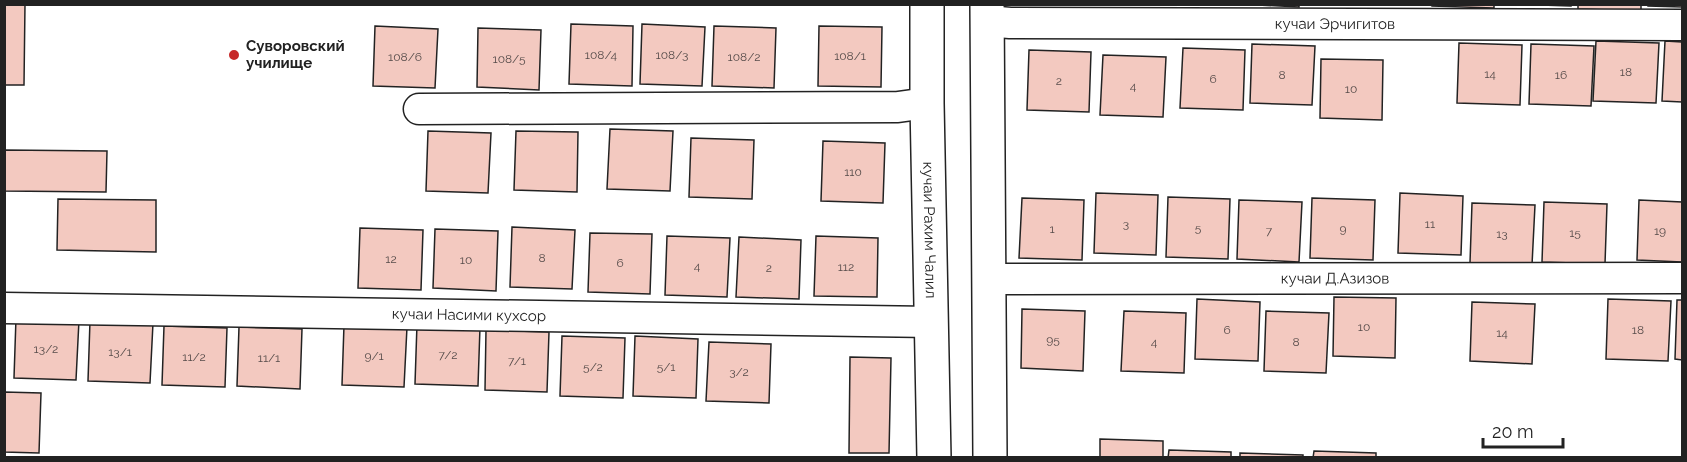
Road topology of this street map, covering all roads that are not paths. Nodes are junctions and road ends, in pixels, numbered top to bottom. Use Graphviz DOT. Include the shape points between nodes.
graph roads {
  1 [pos="927,4"];
  2 [pos="987,13"];
  3 [pos="1683,25"];
  4 [pos="927,104"];
  5 [pos="419,109"];
  6 [pos="1683,278"];
  7 [pos="989,279"];
  8 [pos="4,308"];
  9 [pos="932,322"];
  10 [pos="934,458"];
  11 [pos="990,458"];
  1 -- 4 [label="main road, кучаи Рахим Чалил"];
  2 -- 3 [label="street, кучаи Эрчигитов" via="1011,23"];
  2 -- 7 [label="main road"];
  4 -- 5 [label="street"];
  4 -- 9 [label="main road, кучаи Рахим Чалил"];
  6 -- 7 [label="street, кучаи Д.Азизов"];
  7 -- 11 [label="main road"];
  8 -- 9 [label="street, кучаи Насими кухсор"];
  9 -- 10 [label="main road, кучаи Рахим Чалил"];
}
